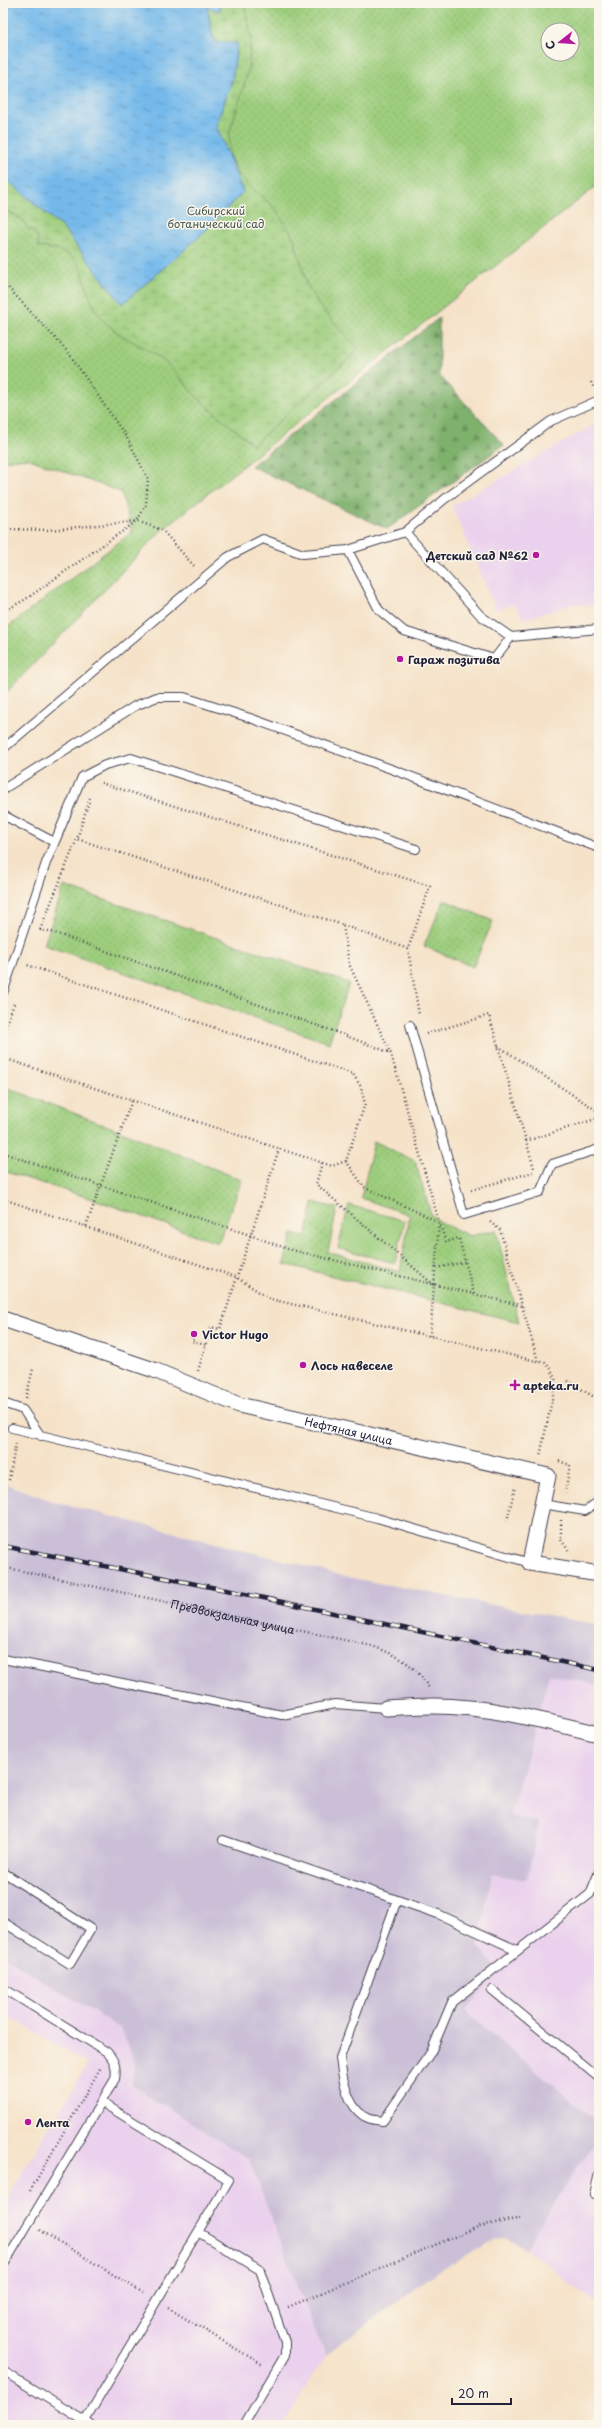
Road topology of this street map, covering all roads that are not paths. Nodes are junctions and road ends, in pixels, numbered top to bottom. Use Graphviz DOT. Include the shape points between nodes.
graph roads {
  1 [pos="599,400"];
  2 [pos="405,532"];
  3 [pos="348,550"];
  4 [pos="599,629"];
  5 [pos="511,638"];
  6 [pos="3,749"];
  7 [pos="3,791"];
  8 [pos="3,815"];
  9 [pos="54,842"];
  10 [pos="599,848"];
  11 [pos="416,849"];
  12 [pos="3,992"];
  13 [pos="410,1025"];
  14 [pos="599,1149"];
  15 [pos="3,1319"];
  16 [pos="3,1403"];
  17 [pos="12,1428"];
  18 [pos="41,1436"];
  19 [pos="599,1502"];
  20 [pos="542,1504"];
  21 [pos="530,1563"];
  22 [pos="599,1574"];
  23 [pos="3,1659"];
  24 [pos="386,1708"];
  25 [pos="599,1734"];
  26 [pos="223,1840"];
  27 [pos="3,1872"];
  28 [pos="599,1872"];
  29 [pos="397,1900"];
  30 [pos="3,1922"];
  31 [pos="517,1950"];
  32 [pos="3,1988"];
  33 [pos="492,1990"];
  34 [pos="599,2078"];
  35 [pos="101,2102"];
  36 [pos="599,2173"];
  37 [pos="594,2195"];
  38 [pos="198,2232"];
  39 [pos="3,2266"];
  40 [pos="3,2371"];
  41 [pos="88,2423"];
  42 [pos="244,2425"];
  1 -- 2 [label="lane" via="551,421 446,498"];
  2 -- 3 [label="lane"];
  2 -- 5 [label="lane" via="481,616"];
  3 -- 5 [label="lane" via="378,610 404,631 494,659"];
  3 -- 6 [label="lane" via="303,554 263,539 228,557"];
  4 -- 5 [label="lane"];
  7 -- 10 [label="lane" via="135,706 156,697 184,697 394,770"];
  8 -- 9 [label="lane"];
  9 -- 11 [label="lane" via="82,777 105,765 131,758"];
  9 -- 12 [label="lane"];
  13 -- 14 [label="lane" via="464,1215 540,1192 552,1164"];
  15 -- 20 [label="street, Нефтяная улица" via="154,1370 239,1405 548,1476"];
  16 -- 18 [label="lane" via="23,1410"];
  17 -- 18 [label="lane"];
  18 -- 21 [label="lane" via="377,1518"];
  19 -- 20 [label="lane" via="585,1511"];
  20 -- 21 [label="street, Нефтяная улица"];
  21 -- 22 [label="street"];
  23 -- 24 [label="lane" via="282,1715 335,1704"];
  24 -- 25 [label="street" via="435,1706 525,1716"];
  26 -- 29 [label="lane"];
  27 -- 30 [label="lane" via="91,1930 70,1964"];
  28 -- 31 [label="lane" via="590,1894"];
  29 -- 31 [label="lane" via="438,1914"];
  29 -- 31 [label="lane" via="340,2058 342,2080 355,2108 367,2118 383,2121 431,2052 452,2002"];
  32 -- 35 [label="lane" via="107,2052 115,2065 115,2079"];
  33 -- 34 [label="lane"];
  35 -- 38 [label="lane" via="229,2180"];
  35 -- 39 [label="lane"];
  36 -- 37 [label="lane"];
  38 -- 41 [label="lane"];
  38 -- 42 [label="lane" via="260,2270 285,2342 285,2355"];
  40 -- 41 [label="lane"];
}
